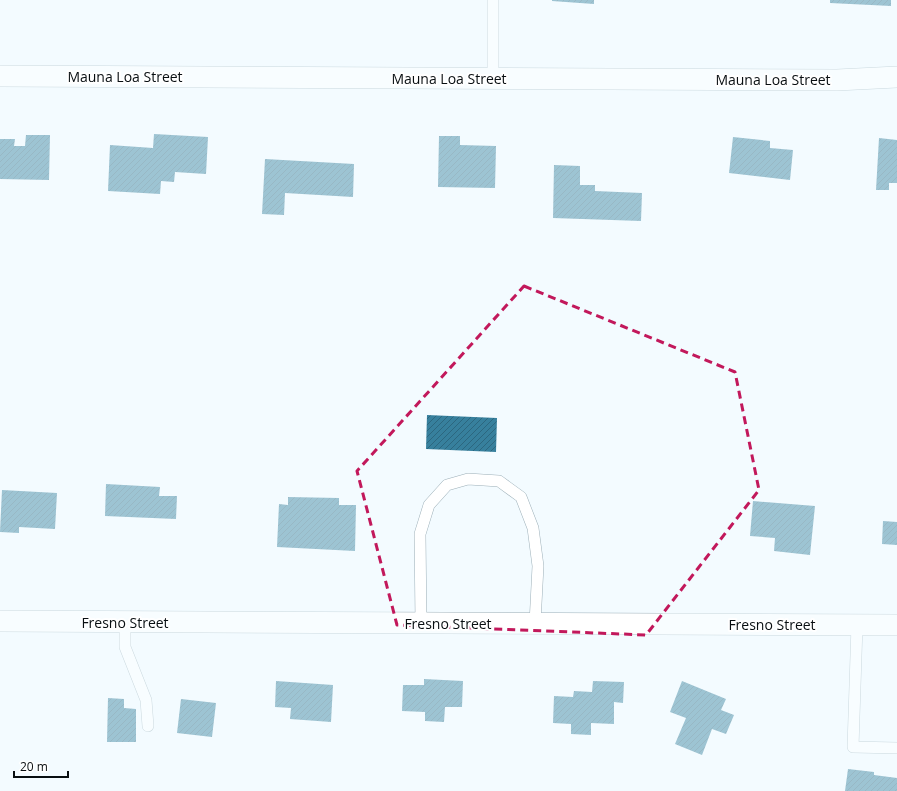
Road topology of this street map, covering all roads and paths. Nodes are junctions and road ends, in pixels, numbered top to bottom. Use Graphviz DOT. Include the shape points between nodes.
graph roads {
  1 [pos="493,0"];
  2 [pos="0,76"];
  3 [pos="897,77"];
  4 [pos="493,78"];
  5 [pos="0,620"];
  6 [pos="125,622"];
  7 [pos="421,623"];
  8 [pos="535,624"];
  9 [pos="857,625"];
  10 [pos="897,625"];
  11 [pos="148,726"];
  12 [pos="897,748"];
  1 -- 4 [label="lane"];
  2 -- 4 [label="street, Mauna Loa Street"];
  3 -- 4 [label="street, Mauna Loa Street" via="837,80"];
  5 -- 6 [label="street, Fresno Street"];
  6 -- 7 [label="street, Fresno Street"];
  6 -- 11 [label="lane" via="124,647 146,700"];
  7 -- 8 [label="street, Fresno Street"];
  7 -- 8 [label="lane" via="420,534 429,505 447,484 468,478 499,481 521,497 533,528 538,566"];
  8 -- 9 [label="street, Fresno Street"];
  9 -- 10 [label="street, Fresno Street"];
  9 -- 12 [label="lane" via="853,747"];
}
